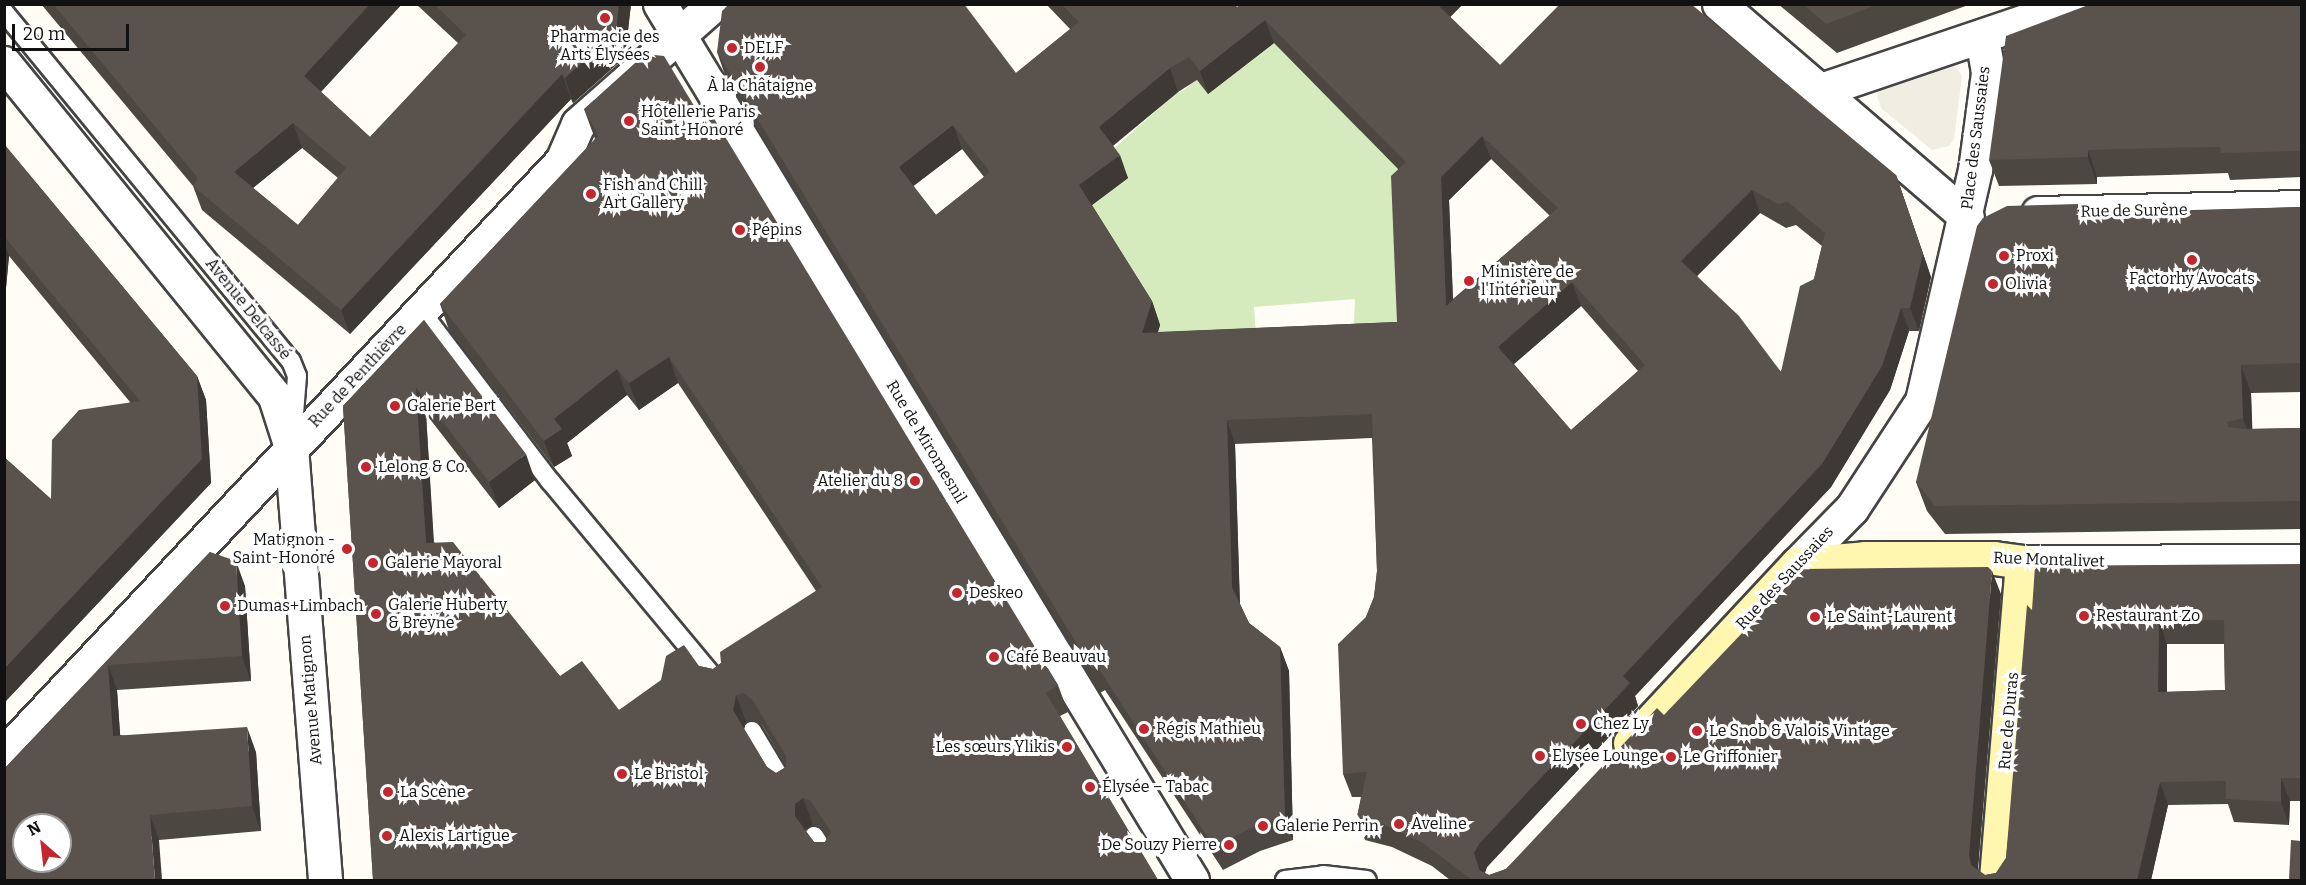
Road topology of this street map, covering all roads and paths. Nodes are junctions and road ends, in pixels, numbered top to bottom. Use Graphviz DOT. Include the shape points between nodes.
graph roads {
  1 [pos="660,4"];
  2 [pos="714,4"];
  3 [pos="1719,4"];
  4 [pos="2075,4"];
  5 [pos="4,12"];
  6 [pos="680,37"];
  7 [pos="1982,39"];
  8 [pos="4,63"];
  9 [pos="1818,91"];
  10 [pos="2301,207"];
  11 [pos="1967,217"];
  12 [pos="420,310"];
  13 [pos="291,447"];
  14 [pos="2301,561"];
  15 [pos="2022,562"];
  16 [pos="1797,564"];
  17 [pos="720,685"];
  18 [pos="752,731"];
  19 [pos="4,754"];
  20 [pos="1605,769"];
  21 [pos="786,788"];
  22 [pos="814,836"];
  23 [pos="829,859"];
  24 [pos="326,880"];
  25 [pos="1192,880"];
  26 [pos="1285,880"];
  27 [pos="1367,880"];
  28 [pos="1996,880"];
  1 -- 6 [label="street, Rue de Miromesnil"];
  2 -- 6 [label="street, Rue de Penthièvre"];
  3 -- 9 [label="street"];
  4 -- 7 [label="street"];
  5 -- 13 [label="lane, Avenue Delcassé" via="291,362 297,376"];
  6 -- 12 [label="street, Rue de Penthièvre" via="652,55 578,124 562,161"];
  6 -- 25 [label="street, Rue de Miromesnil"];
  7 -- 9 [label="street, Place des Saussaies"];
  7 -- 11 [label="street, Place des Saussaies" via="1988,72"];
  8 -- 13 [label="street, Avenue Delcassé" via="275,397"];
  9 -- 11 [label="street, Place des Saussaies"];
  10 -- 11 [label="street, Rue de Surène"];
  11 -- 16 [label="street, Rue des Saussaies" via="1922,401 1852,508"];
  12 -- 13 [label="street, Rue de Penthièvre"];
  12 -- 17 [label="lane" via="550,481"];
  13 -- 19 [label="street, Rue de Penthièvre"];
  13 -- 24 [label="street, Avenue Matignon"];
  14 -- 15 [label="street, Rue Montalivet"];
  15 -- 16 [label="street, Rue Montalivet" via="1995,558 1866,558"];
  15 -- 28 [label="street, Rue de Duras"];
  16 -- 20 [label="street, Rue des Saussaies"];
  18 -- 21 [label="lane"];
  22 -- 23 [label="lane"];
  26 -- 27 [label="lane" via="1323,875"];
}
